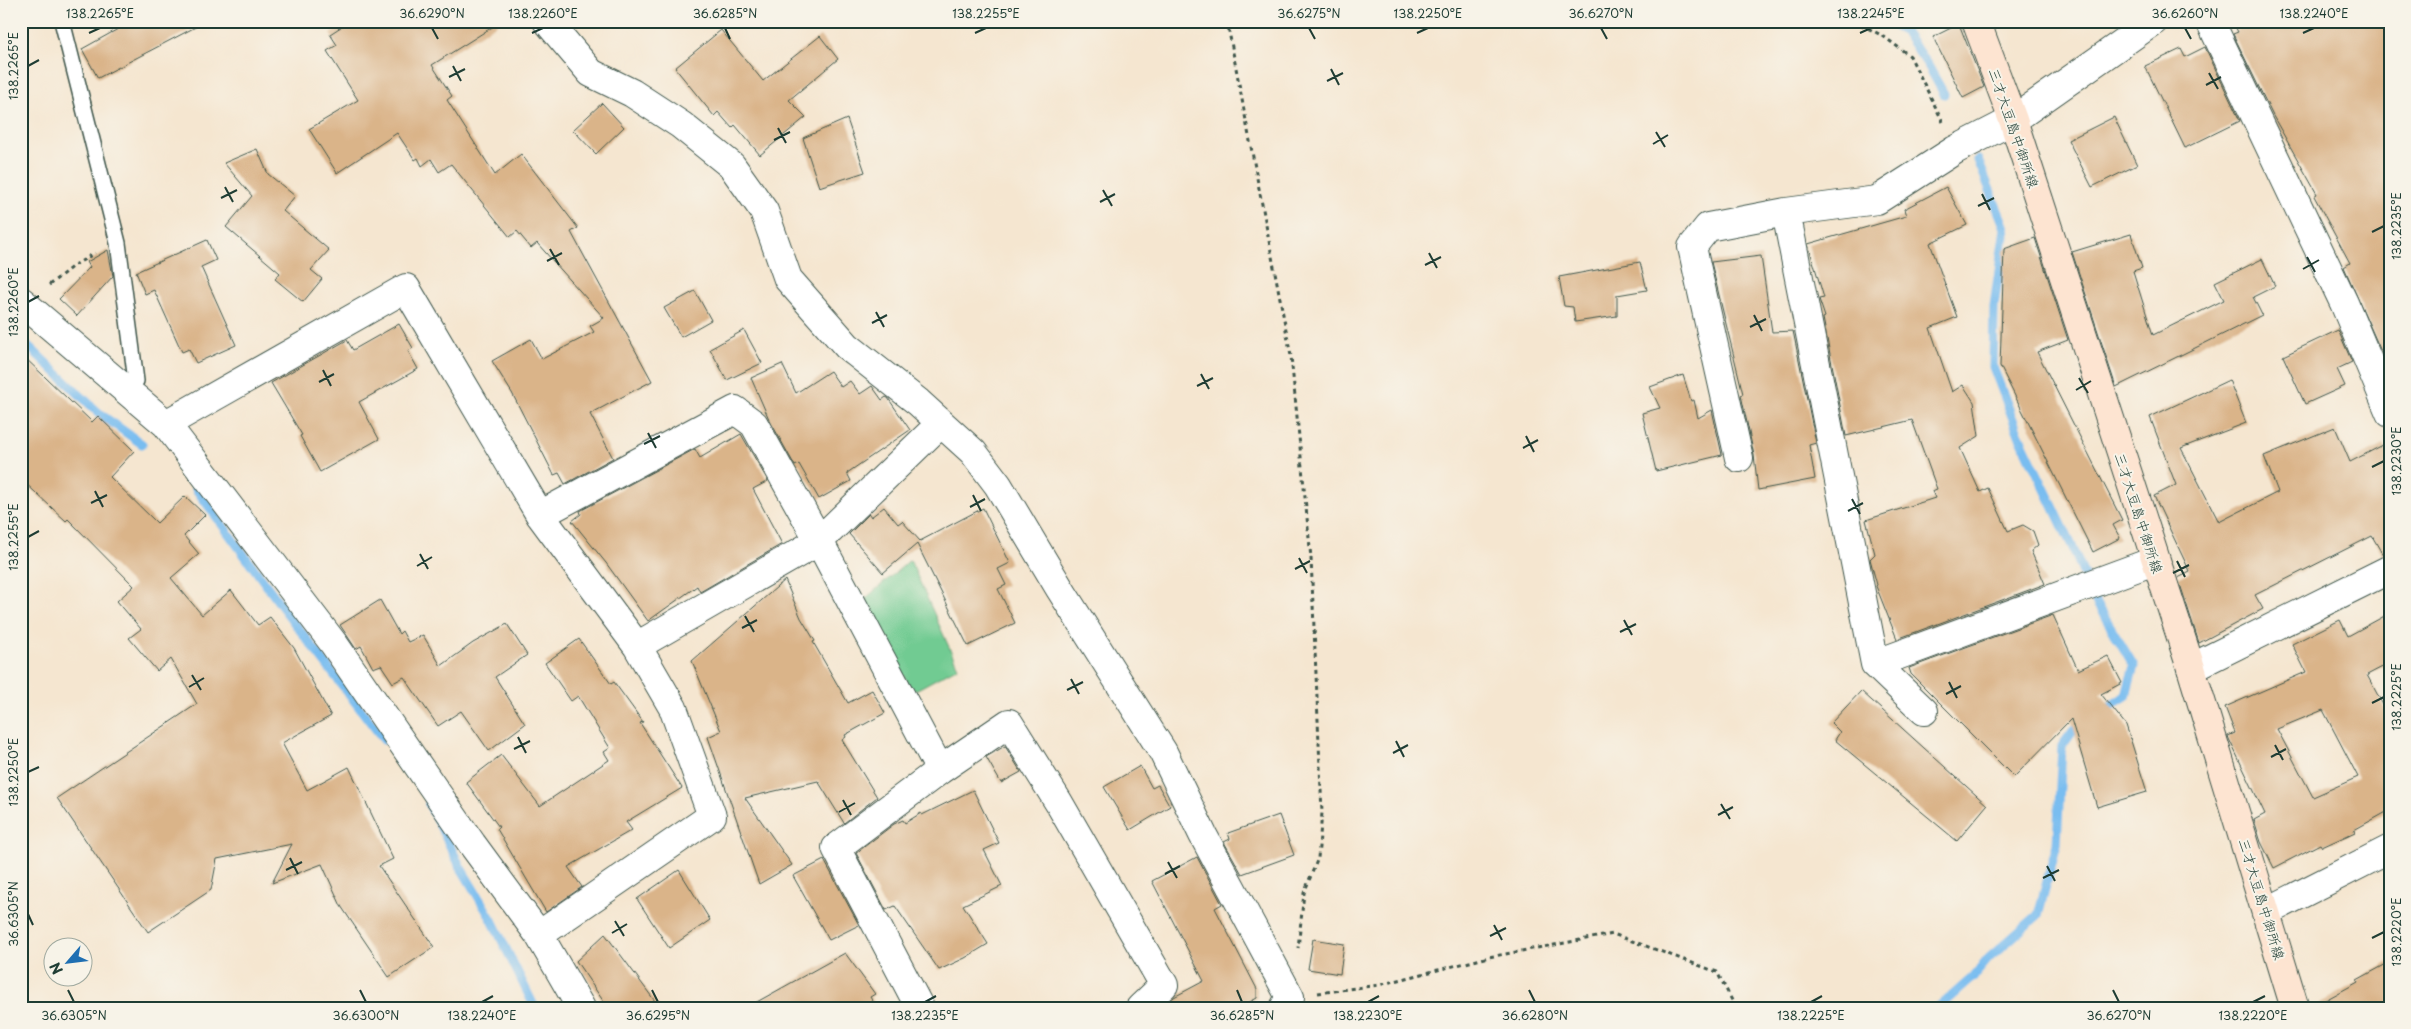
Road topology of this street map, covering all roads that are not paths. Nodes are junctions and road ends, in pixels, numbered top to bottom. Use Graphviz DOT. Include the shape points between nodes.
graph roads {
  1 [pos="62,21"];
  2 [pos="547,21"];
  3 [pos="1976,21"];
  4 [pos="2154,21"];
  5 [pos="2210,21"];
  6 [pos="2013,120"];
  7 [pos="1786,212"];
  8 [pos="23,303"];
  9 [pos="129,390"];
  10 [pos="2386,396"];
  11 [pos="166,424"];
  12 [pos="940,424"];
  13 [pos="1739,458"];
  14 [pos="540,515"];
  15 [pos="819,541"];
  16 [pos="2154,561"];
  17 [pos="2390,569"];
  18 [pos="637,646"];
  19 [pos="1875,664"];
  20 [pos="2191,668"];
  21 [pos="1924,711"];
  22 [pos="940,770"];
  23 [pos="2390,849"];
  24 [pos="2266,912"];
  25 [pos="539,935"];
  26 [pos="1286,1002"];
  27 [pos="581,1008"];
  28 [pos="920,1008"];
  29 [pos="1140,1008"];
  30 [pos="2295,1008"];
  1 -- 9 [label="lane" via="118,240 136,381"];
  2 -- 12 [label="street" via="591,73 632,93 732,166 764,211 788,279 847,346 918,402"];
  3 -- 6 [label="main road, 三才大豆島中御所線"];
  4 -- 6 [label="street"];
  5 -- 10 [label="street"];
  6 -- 7 [label="street" via="1956,150 1877,200"];
  6 -- 16 [label="main road, 三才大豆島中御所線"];
  7 -- 13 [label="street" via="1708,227 1692,247"];
  7 -- 19 [label="street"];
  8 -- 9 [label="street"];
  9 -- 11 [label="street"];
  11 -- 14 [label="street" via="406,288"];
  11 -- 25 [label="street" via="334,644"];
  12 -- 15 [label="street"];
  12 -- 26 [label="street" via="973,452 998,485 1163,752"];
  14 -- 15 [label="street" via="735,410 754,424"];
  14 -- 18 [label="street"];
  15 -- 18 [label="street"];
  15 -- 22 [label="street"];
  16 -- 19 [label="street"];
  16 -- 20 [label="main road, 三才大豆島中御所線"];
  17 -- 20 [label="street"];
  18 -- 25 [label="street" via="673,708 712,816"];
  19 -- 21 [label="street"];
  20 -- 24 [label="main road, 三才大豆島中御所線"];
  22 -- 28 [label="street" via="836,848"];
  22 -- 29 [label="street" via="1009,723 1164,985"];
  23 -- 24 [label="street"];
  24 -- 30 [label="main road, 三才大豆島中御所線"];
  25 -- 27 [label="street"];
}
